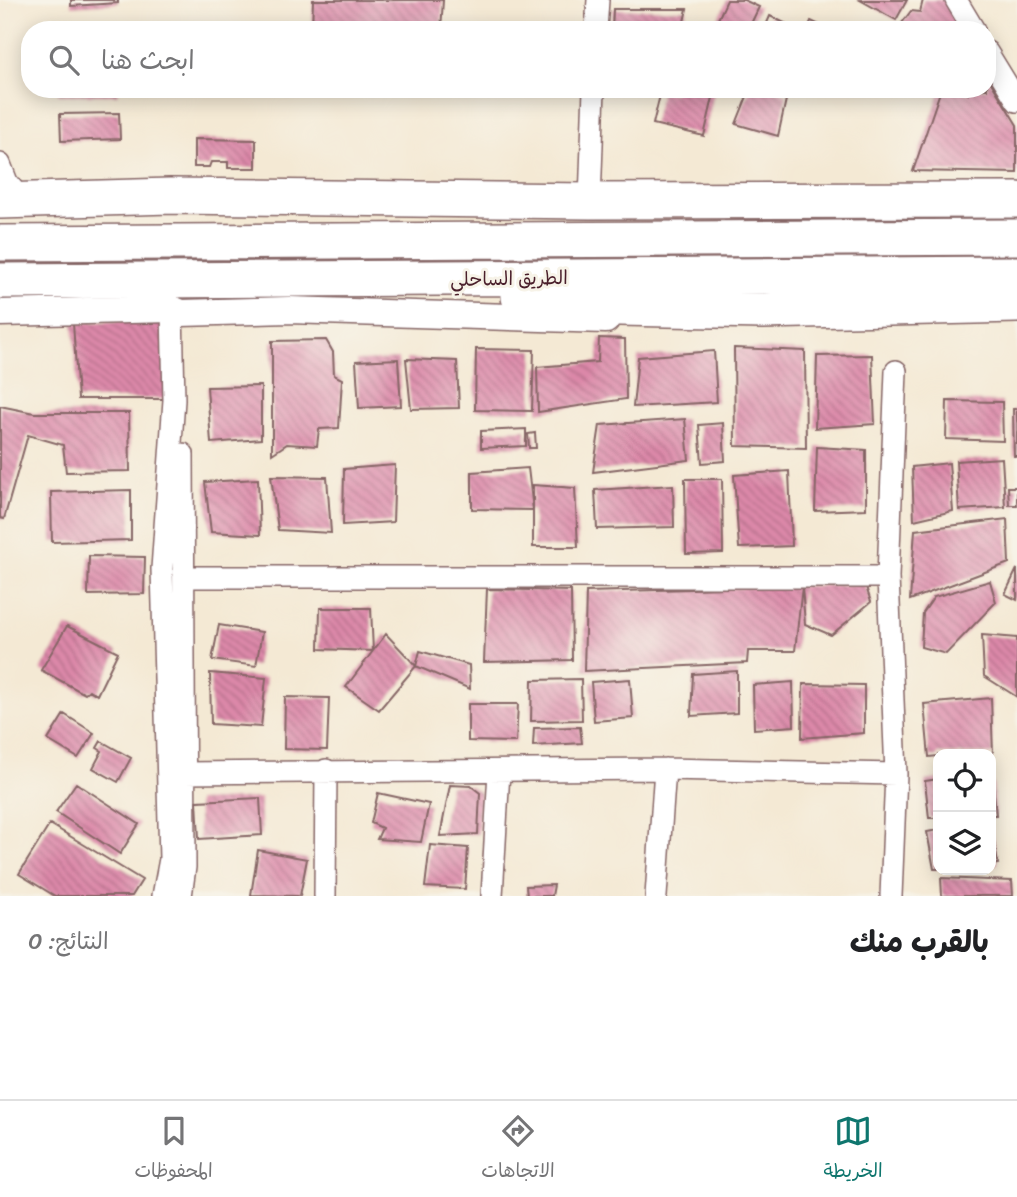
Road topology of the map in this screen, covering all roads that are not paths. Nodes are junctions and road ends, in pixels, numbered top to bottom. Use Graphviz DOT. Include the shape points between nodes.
graph roads {
  1 [pos="598,0"];
  2 [pos="956,0"];
  3 [pos="597,21"];
  4 [pos="969,21"];
  5 [pos="996,67"];
  6 [pos="594,98"];
  7 [pos="1017,102"];
  8 [pos="0,163"];
  9 [pos="1017,200"];
  10 [pos="11,201"];
  11 [pos="590,201"];
  12 [pos="1017,237"];
  13 [pos="0,243"];
  14 [pos="1017,274"];
  15 [pos="363,279"];
  16 [pos="0,281"];
  17 [pos="1017,305"];
  18 [pos="177,311"];
  19 [pos="762,311"];
  20 [pos="0,313"];
  21 [pos="896,371"];
  22 [pos="184,577"];
  23 [pos="888,577"];
  24 [pos="665,769"];
  25 [pos="326,771"];
  26 [pos="499,771"];
  27 [pos="184,773"];
  28 [pos="896,774"];
  29 [pos="163,896"];
  30 [pos="181,896"];
  31 [pos="325,896"];
  32 [pos="492,896"];
  33 [pos="656,896"];
  34 [pos="891,896"];
  1 -- 3 [label="street"];
  2 -- 4 [label="street"];
  5 -- 7 [label="street"];
  6 -- 11 [label="street"];
  8 -- 10 [label="street"];
  9 -- 11 [label="highway"];
  10 -- 11 [label="highway" via="184,196"];
  12 -- 13 [label="highway, الطريق الساحلي"];
  14 -- 15 [label="highway, الطريق الساحلي"];
  15 -- 16 [label="highway, الطريق الساحلي"];
  15 -- 19 [label="highway" via="620,308"];
  17 -- 19 [label="highway"];
  18 -- 19 [label="street" via="289,310 562,320 696,318"];
  18 -- 20 [label="street"];
  18 -- 22 [label="street"];
  18 -- 29 [label="street" via="162,569 170,859"];
  21 -- 23 [label="street"];
  22 -- 23 [label="street"];
  22 -- 27 [label="street"];
  23 -- 28 [label="street"];
  24 -- 26 [label="street"];
  24 -- 28 [label="street"];
  24 -- 33 [label="street"];
  25 -- 26 [label="street"];
  25 -- 27 [label="street"];
  25 -- 31 [label="street"];
  26 -- 32 [label="street"];
  27 -- 30 [label="street"];
  28 -- 34 [label="street"];
}
